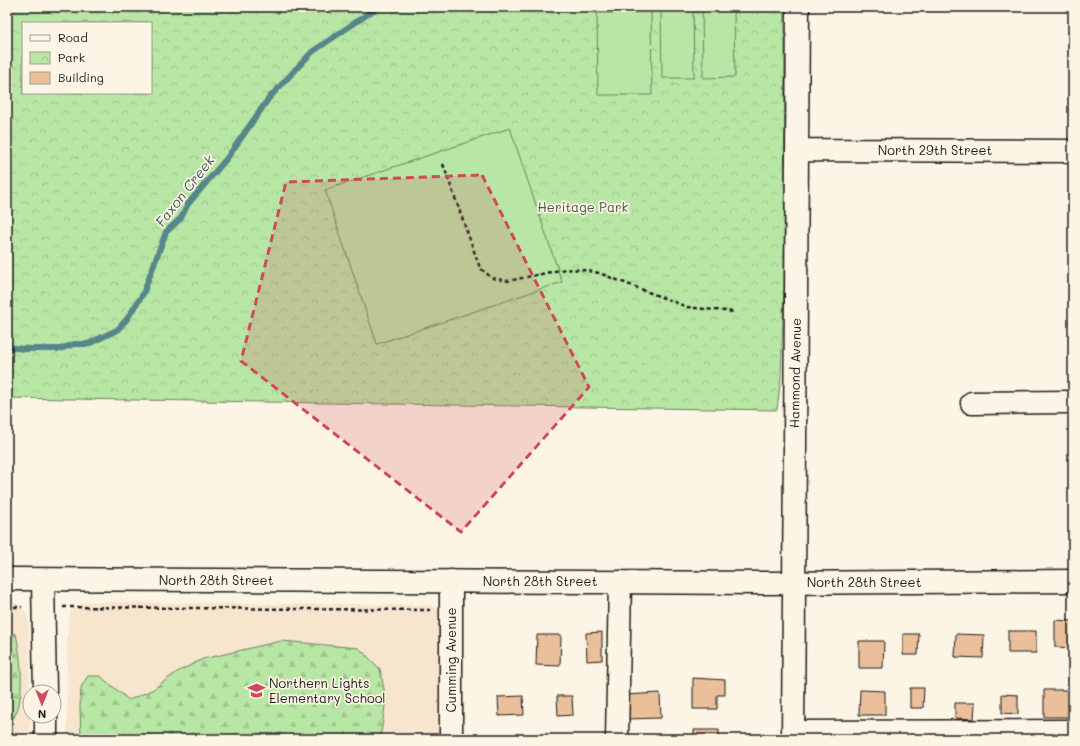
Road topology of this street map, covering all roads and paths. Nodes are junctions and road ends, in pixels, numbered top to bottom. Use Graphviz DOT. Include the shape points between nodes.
graph roads {
  1 [pos="798,7"];
  2 [pos="798,150"];
  3 [pos="1073,151"];
  4 [pos="443,164"];
  5 [pos="734,312"];
  6 [pos="1073,402"];
  7 [pos="972,403"];
  8 [pos="7,579"];
  9 [pos="43,580"];
  10 [pos="451,581"];
  11 [pos="620,582"];
  12 [pos="793,582"];
  13 [pos="1073,582"];
  14 [pos="7,607"];
  15 [pos="44,607"];
  16 [pos="451,612"];
  17 [pos="45,684"];
  18 [pos="46,724"];
  19 [pos="1073,731"];
  20 [pos="793,735"];
  21 [pos="973,735"];
  22 [pos="46,739"];
  23 [pos="451,739"];
  24 [pos="617,739"];
  1 -- 2 [label="street, Hammond Avenue"];
  2 -- 3 [label="street, North 29th Street"];
  2 -- 12 [label="street, Hammond Avenue"];
  4 -- 5 [label="path" via="480,268 492,278 508,281 565,269 582,270 687,307"];
  6 -- 7 [label="street"];
  8 -- 9 [label="street, North 28th Street"];
  9 -- 10 [label="street, North 28th Street"];
  9 -- 15 [label="street"];
  10 -- 11 [label="street, North 28th Street"];
  10 -- 16 [label="street, Cumming Avenue"];
  11 -- 12 [label="street, North 28th Street"];
  11 -- 24 [label="street"];
  12 -- 13 [label="street, North 28th Street"];
  12 -- 20 [label="street, Hammond Avenue"];
  14 -- 15 [label="path"];
  15 -- 16 [label="path" via="427,608"];
  15 -- 17 [label="street"];
  16 -- 23 [label="street, Cumming Avenue"];
  18 -- 22 [label="street"];
  19 -- 21 [label="street"];
  20 -- 21 [label="street"];
}
